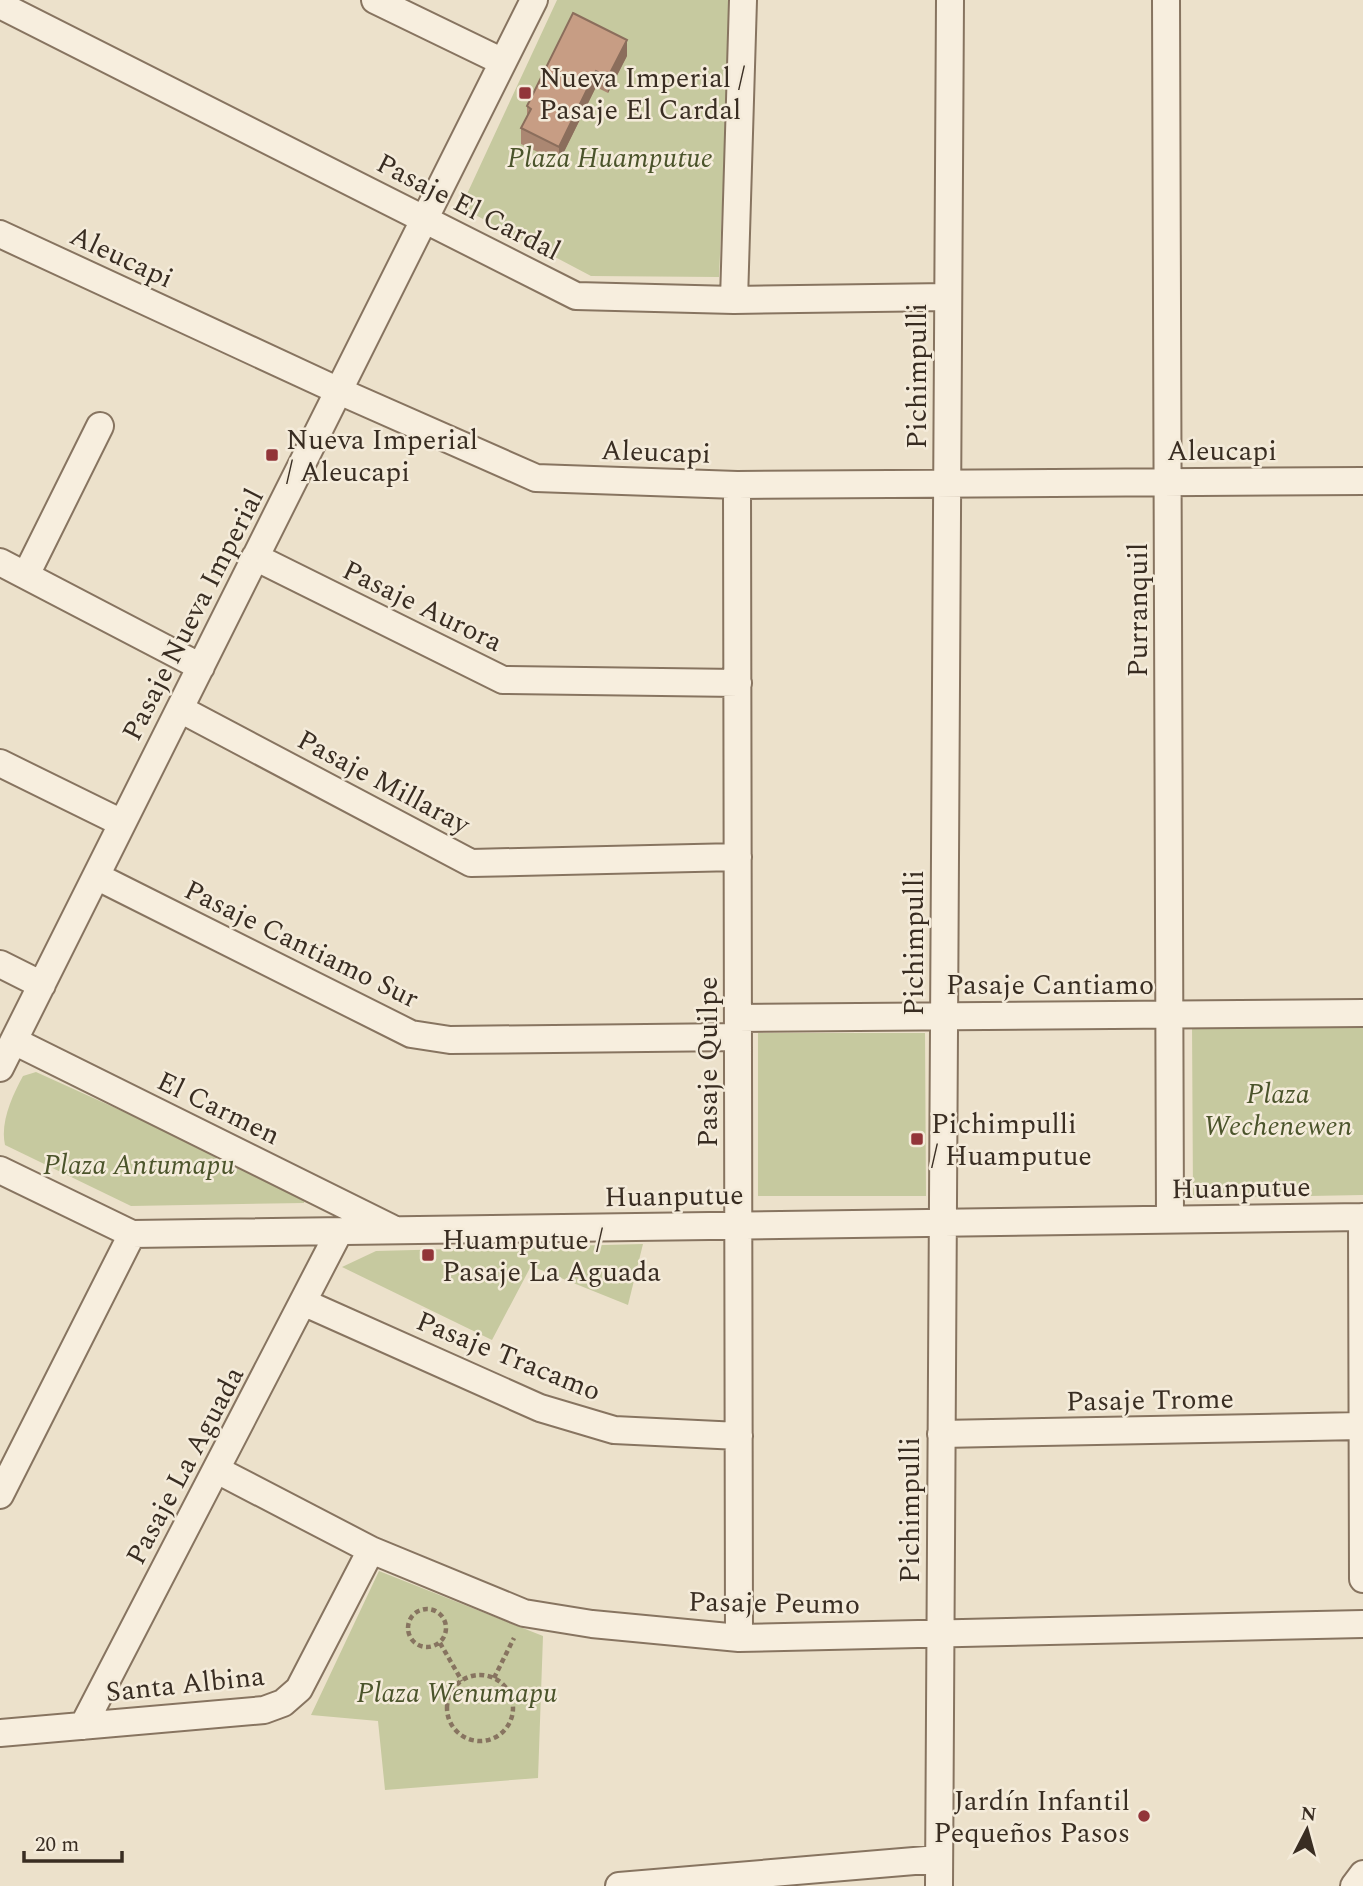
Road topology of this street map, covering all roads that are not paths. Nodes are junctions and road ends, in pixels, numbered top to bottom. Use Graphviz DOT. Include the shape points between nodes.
graph roads {
  1 [pos="375,0"];
  2 [pos="534,0"];
  3 [pos="743,0"];
  4 [pos="950,0"];
  5 [pos="1166,0"];
  6 [pos="0,5"];
  7 [pos="503,62"];
  8 [pos="425,218"];
  9 [pos="0,234"];
  10 [pos="948,297"];
  11 [pos="734,300"];
  12 [pos="339,391"];
  13 [pos="100,426"];
  14 [pos="1363,481"];
  15 [pos="1168,482"];
  16 [pos="947,484"];
  17 [pos="737,485"];
  18 [pos="256,557"];
  19 [pos="0,562"];
  20 [pos="26,575"];
  21 [pos="201,667"];
  22 [pos="738,683"];
  23 [pos="180,709"];
  24 [pos="0,763"];
  25 [pos="122,824"];
  26 [pos="738,857"];
  27 [pos="96,876"];
  28 [pos="0,964"];
  29 [pos="42,985"];
  30 [pos="1363,1013"];
  31 [pos="1169,1014"];
  32 [pos="944,1016"];
  33 [pos="738,1028"];
  34 [pos="14,1041"];
  35 [pos="0,1068"];
  36 [pos="0,1170"];
  37 [pos="1362,1217"];
  38 [pos="1170,1219"];
  39 [pos="942,1223"];
  40 [pos="738,1226"];
  41 [pos="396,1230"];
  42 [pos="339,1232"];
  43 [pos="132,1234"];
  44 [pos="305,1303"];
  45 [pos="1361,1426"];
  46 [pos="941,1434"];
  47 [pos="739,1436"];
  48 [pos="218,1470"];
  49 [pos="0,1495"];
  50 [pos="371,1550"];
  51 [pos="1363,1579"];
  52 [pos="1363,1624"];
  53 [pos="940,1634"];
  54 [pos="739,1638"];
  55 [pos="83,1726"];
  56 [pos="0,1733"];
  57 [pos="938,1859"];
  58 [pos="1363,1874"];
  59 [pos="693,1883"];
  60 [pos="619,1886"];
  61 [pos="939,1886"];
  62 [pos="1354,1886"];
  1 -- 7 [label="street"];
  2 -- 7 [label="street, Pasaje Nueva Imperial"];
  3 -- 11 [label="street"];
  4 -- 10 [label="street, Pichimpulli"];
  5 -- 15 [label="street, Purranquil"];
  6 -- 8 [label="street, Pasaje El Cardal"];
  7 -- 8 [label="street, Pasaje Nueva Imperial"];
  8 -- 11 [label="street, Pasaje El Cardal" via="576,296"];
  8 -- 12 [label="street, Pasaje Nueva Imperial"];
  9 -- 12 [label="street, Aleucapi"];
  10 -- 11 [label="street, Pasaje El Cardal"];
  10 -- 16 [label="street, Pichimpulli"];
  12 -- 17 [label="street, Aleucapi" via="536,478"];
  12 -- 18 [label="street, Pasaje Nueva Imperial"];
  13 -- 20 [label="street"];
  14 -- 15 [label="street, Aleucapi"];
  15 -- 16 [label="street, Aleucapi"];
  15 -- 31 [label="street, Purranquil"];
  16 -- 17 [label="street, Aleucapi"];
  16 -- 32 [label="street, Pichimpulli"];
  17 -- 22 [label="street, Pasaje Quilpe"];
  18 -- 21 [label="street, Pasaje Nueva Imperial"];
  18 -- 22 [label="street, Pasaje Aurora" via="503,680"];
  19 -- 20 [label="street"];
  20 -- 21 [label="street"];
  21 -- 23 [label="street, Pasaje Nueva Imperial"];
  22 -- 26 [label="street, Pasaje Quilpe"];
  23 -- 25 [label="street, Pasaje Nueva Imperial"];
  23 -- 26 [label="street, Pasaje Millaray" via="471,863"];
  24 -- 25 [label="street"];
  25 -- 27 [label="street, Pasaje Nueva Imperial"];
  26 -- 33 [label="street, Pasaje Quilpe"];
  27 -- 29 [label="street, Pasaje Nueva Imperial"];
  27 -- 33 [label="street, Pasaje Cantiamo Sur" via="411,1034 450,1040"];
  28 -- 29 [label="street"];
  29 -- 34 [label="street, Pasaje Nueva Imperial"];
  30 -- 31 [label="street, Pasaje Cantiamo"];
  31 -- 32 [label="street, Pasaje Cantiamo"];
  31 -- 38 [label="street, Purranquil"];
  32 -- 33 [label="street, Pasaje Cantiamo"];
  32 -- 39 [label="street, Pichimpulli"];
  33 -- 40 [label="street, Pasaje Quilpe"];
  34 -- 35 [label="street, Pasaje Nueva Imperial"];
  34 -- 41 [label="street, El Carmen"];
  36 -- 43 [label="street, Huanputue"];
  37 -- 38 [label="street, Huanputue"];
  37 -- 45 [label="street"];
  38 -- 39 [label="street, Huanputue"];
  39 -- 40 [label="street, Huanputue"];
  39 -- 46 [label="street, Pichimpulli"];
  40 -- 41 [label="street, Huanputue"];
  40 -- 47 [label="street, Pasaje Quilpe"];
  41 -- 42 [label="street, Huanputue"];
  42 -- 43 [label="street, Huanputue"];
  42 -- 44 [label="street, Pasaje La Aguada"];
  43 -- 49 [label="street"];
  44 -- 47 [label="street, Pasaje Tracamo" via="540,1408 614,1430"];
  44 -- 48 [label="street, Pasaje La Aguada"];
  45 -- 46 [label="street, Pasaje Trome"];
  45 -- 51 [label="street"];
  46 -- 53 [label="street, Pichimpulli"];
  47 -- 54 [label="street, Pasaje Quilpe"];
  48 -- 50 [label="street, Pasaje Peumo"];
  48 -- 55 [label="street, Pasaje La Aguada"];
  50 -- 54 [label="street, Pasaje Peumo" via="524,1613"];
  50 -- 55 [label="street, Santa Albina" via="299,1689 283,1703 264,1710"];
  52 -- 53 [label="street, Pasaje Peumo"];
  53 -- 54 [label="street, Pasaje Peumo"];
  53 -- 57 [label="street, Pichimpulli"];
  55 -- 56 [label="street, Santa Albina"];
  57 -- 59 [label="street"];
  57 -- 61 [label="street, Pichimpulli"];
  58 -- 62 [label="street"];
  59 -- 60 [label="street"];
}
